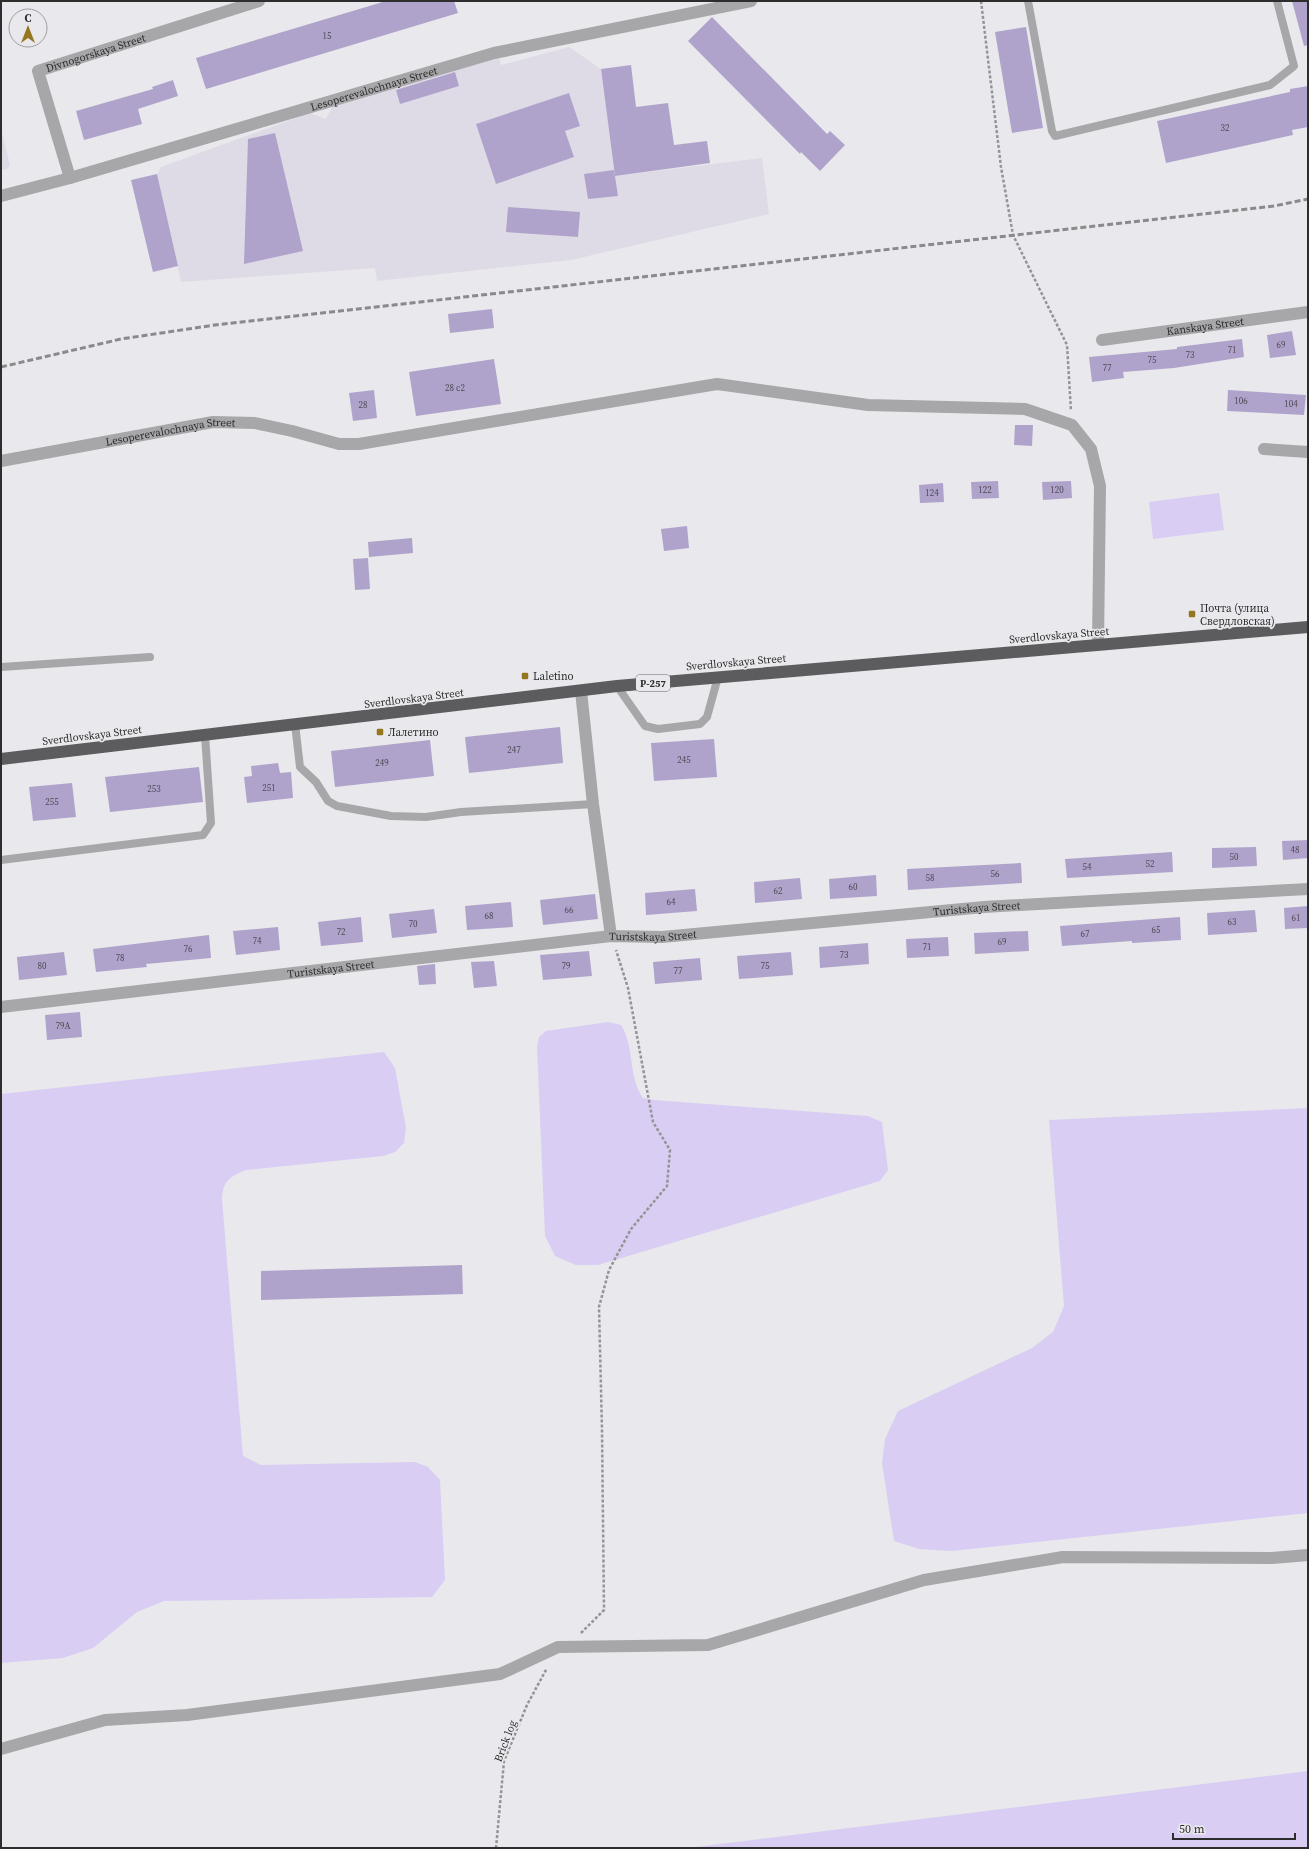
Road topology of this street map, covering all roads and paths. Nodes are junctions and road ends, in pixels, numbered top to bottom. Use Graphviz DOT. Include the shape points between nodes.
graph roads {
  1 [pos="259,1"];
  2 [pos="752,1"];
  3 [pos="981,1"];
  4 [pos="1028,1"];
  5 [pos="1277,1"];
  6 [pos="223,6"];
  7 [pos="70,178"];
  8 [pos="1,196"];
  9 [pos="1308,312"];
  10 [pos="1102,340"];
  11 [pos="1072,425"];
  12 [pos="1264,450"];
  13 [pos="1308,452"];
  14 [pos="1,461"];
  15 [pos="1308,627"];
  16 [pos="1098,644"];
  17 [pos="150,657"];
  18 [pos="1,667"];
  19 [pos="718,677"];
  20 [pos="617,686"];
  21 [pos="581,691"];
  22 [pos="295,724"];
  23 [pos="205,735"];
  24 [pos="1,759"];
  25 [pos="593,804"];
  26 [pos="1,860"];
  27 [pos="1308,889"];
  28 [pos="611,936"];
  29 [pos="1,1007"];
  30 [pos="1308,1555"];
  31 [pos="558,1647"];
  32 [pos="1,1750"];
  33 [pos="496,1848"];
  1 -- 6 [label="street, Divnogorskaya Street"];
  2 -- 7 [label="street, Lesoperevalochnaya Street" via="494,53"];
  3 -- 11 [label="path" via="1001,167 1014,235 1067,345"];
  4 -- 5 [label="lane" via="1052,132 1055,136 1270,85 1294,66"];
  6 -- 7 [label="street, Divnogorskaya Street" via="38,71"];
  7 -- 8 [label="street, Lesoperevalochnaya Street"];
  9 -- 10 [label="street, Kanskaya Street"];
  11 -- 14 [label="street, Lesoperevalochnaya Street" via="1025,409 868,405 717,384 360,444 339,444 255,423 213,422"];
  11 -- 16 [label="street" via="1091,449 1100,486"];
  12 -- 13 [label="street"];
  15 -- 16 [label="highway, Sverdlovskaya Street / Р-257"];
  16 -- 19 [label="highway, Sverdlovskaya Street / Р-257"];
  17 -- 18 [label="lane"];
  19 -- 20 [label="highway, Sverdlovskaya Street / Р-257"];
  19 -- 20 [label="lane" via="707,717 700,724 658,729 645,726"];
  20 -- 21 [label="highway, Sverdlovskaya Street / Р-257"];
  21 -- 22 [label="highway, Sverdlovskaya Street / Р-257"];
  21 -- 25 [label="street"];
  22 -- 23 [label="highway, Sverdlovskaya Street / Р-257"];
  22 -- 25 [label="lane" via="300,767 316,782 328,801 338,806 391,816 426,817 461,812"];
  23 -- 24 [label="highway, Sverdlovskaya Street / Р-257"];
  23 -- 26 [label="lane" via="211,823 203,835"];
  25 -- 28 [label="street"];
  27 -- 28 [label="street, Turistskaya Street" via="984,907 662,936"];
  28 -- 29 [label="street, Turistskaya Street"];
  28 -- 31 [label="path" via="628,988 653,1122 670,1150 667,1186 631,1229 609,1270 599,1307 604,1610 580,1633"];
  30 -- 31 [label="street" via="1272,1558 1064,1557 924,1580 708,1645"];
  31 -- 32 [label="street" via="500,1674 187,1715 105,1720"];
  31 -- 33 [label="path, Brick log" via="527,1705 504,1761"];
}
